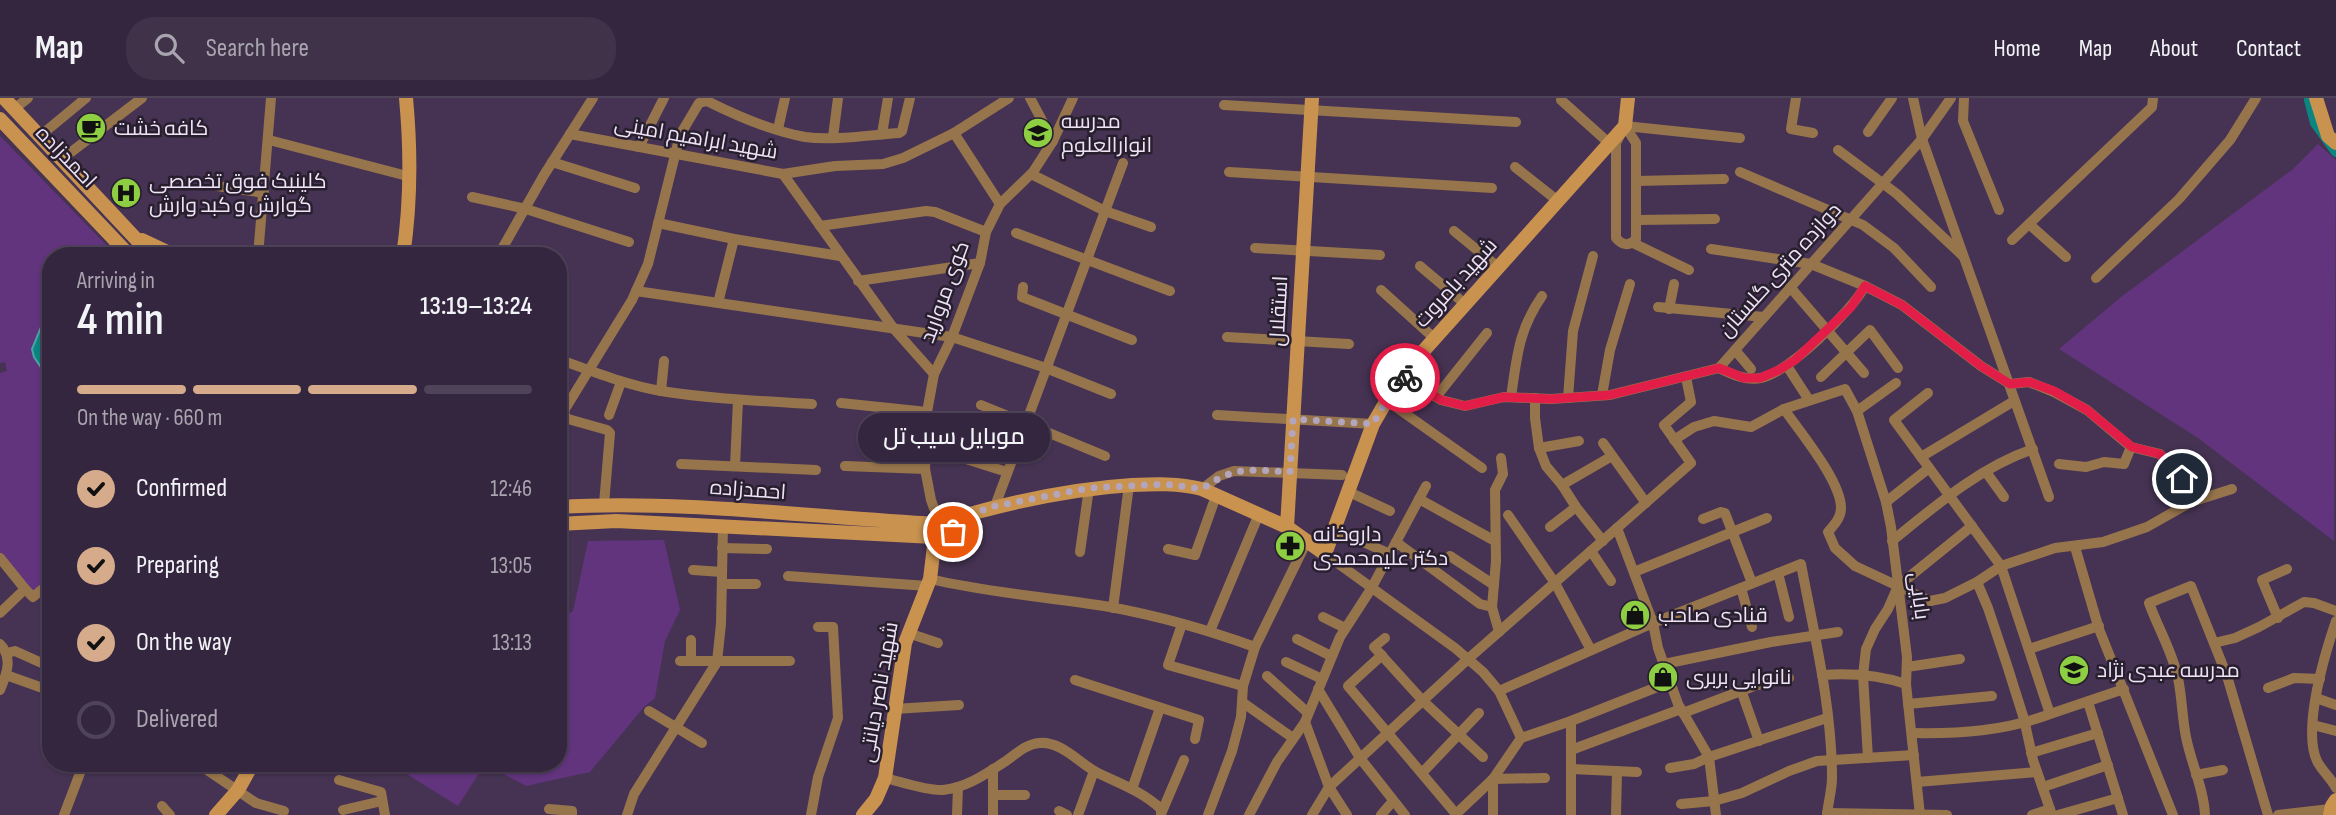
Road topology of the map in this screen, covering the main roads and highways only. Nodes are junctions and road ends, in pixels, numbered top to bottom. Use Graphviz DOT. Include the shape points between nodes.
graph roads {
  1 [pos="407,98"];
  2 [pos="1628,98"];
  3 [pos="2316,98"];
  4 [pos="9,104"];
  5 [pos="1312,104"];
  6 [pos="0,118"];
  7 [pos="2336,143"];
  8 [pos="135,236"];
  9 [pos="122,247"];
  10 [pos="144,247"];
  11 [pos="158,247"];
  12 [pos="404,247"];
  13 [pos="567,506"];
  14 [pos="663,506"];
  15 [pos="662,523"];
  16 [pos="567,524"];
  17 [pos="1287,527"];
  18 [pos="942,531"];
  19 [pos="1325,554"];
  20 [pos="248,772"];
  21 [pos="216,815"];
  22 [pos="863,815"];
  1 -- 12 [label="main road" via="411,177"];
  2 -- 19 [label="main road, شهید بامروت" via="1625,126 1401,376 1373,424"];
  3 -- 7 [label="main road" via="2329,136"];
  4 -- 8 [label="main road, احمدزاده"];
  5 -- 17 [label="main road, استقلال"];
  6 -- 9 [label="main road, احمدزاده"];
  8 -- 10 [label="main road, احمدزاده"];
  8 -- 11 [label="main road, احمدزاده"];
  13 -- 14 [label="main road, احمدزاده"];
  14 -- 15 [label="main road"];
  14 -- 18 [label="main road, احمدزاده"];
  15 -- 16 [label="main road, احمدزاده"];
  15 -- 18 [label="main road, احمدزاده"];
  17 -- 18 [label="main road, شهید ناصر دیانتی" via="1202,489 1164,484 1089,488 995,506"];
  17 -- 19 [label="main road, شهید ناصر دیانتی"];
  18 -- 22 [label="main road, شهید ناصر دیانتی" via="908,633 885,778"];
  20 -- 21 [label="main road"];
}
